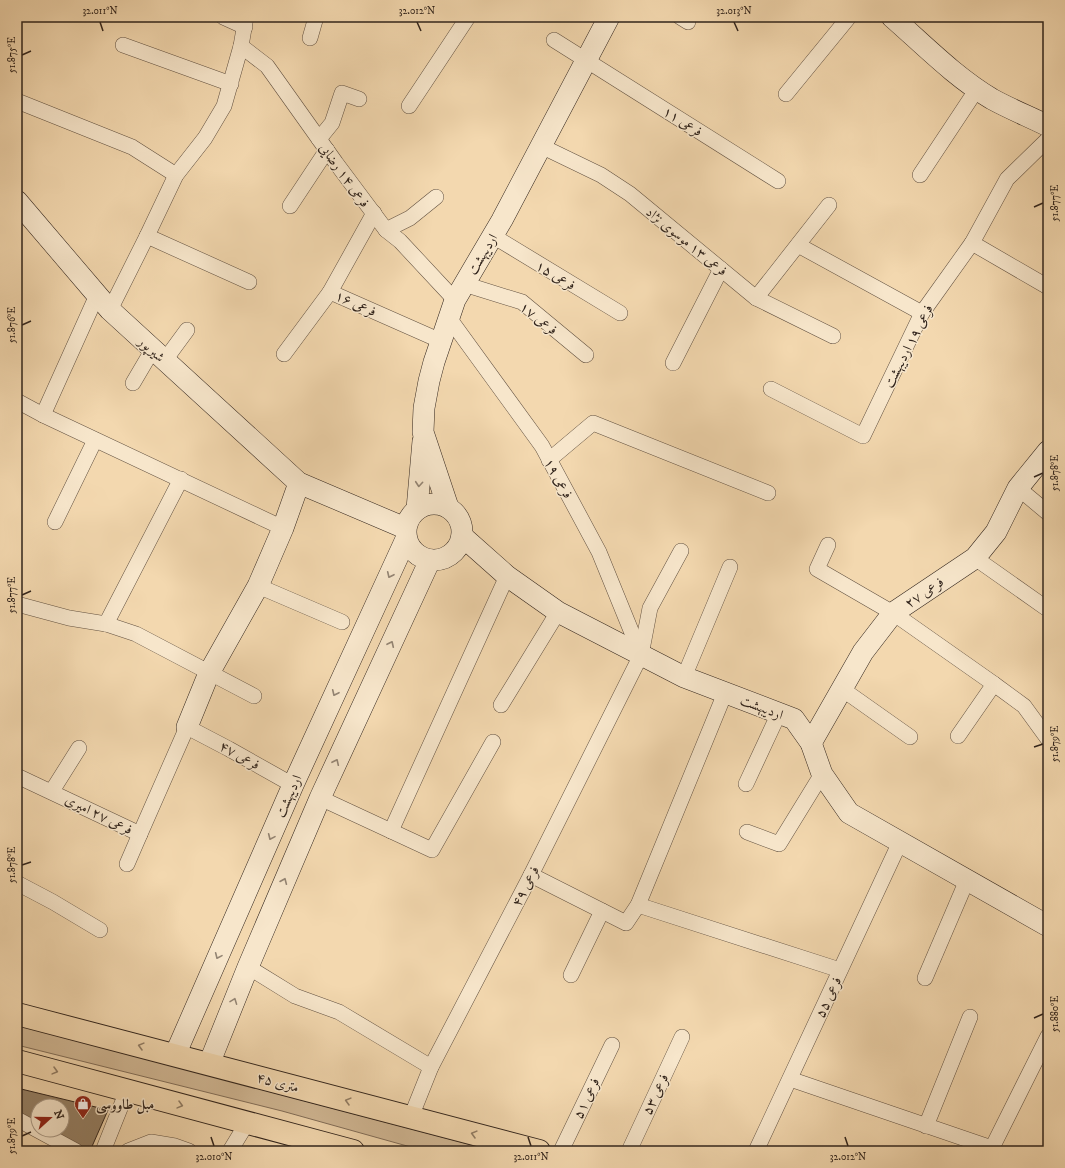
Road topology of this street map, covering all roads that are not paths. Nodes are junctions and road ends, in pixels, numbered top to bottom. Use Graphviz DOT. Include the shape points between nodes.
graph roads {
  1 [pos="223,17"];
  2 [pos="316,17"];
  3 [pos="468,17"];
  4 [pos="609,17"];
  5 [pos="849,17"];
  6 [pos="892,17"];
  7 [pos="246,22"];
  8 [pos="310,38"];
  9 [pos="554,40"];
  10 [pos="123,45"];
  11 [pos="241,46"];
  12 [pos="587,60"];
  13 [pos="231,84"];
  14 [pos="977,89"];
  15 [pos="786,94"];
  16 [pos="359,99"];
  17 [pos="17,101"];
  18 [pos="409,106"];
  19 [pos="1048,126"];
  20 [pos="1048,139"];
  21 [pos="323,145"];
  22 [pos="542,146"];
  23 [pos="176,175"];
  24 [pos="920,175"];
  25 [pos="778,181"];
  26 [pos="436,197"];
  27 [pos="17,201"];
  28 [pos="829,205"];
  29 [pos="290,206"];
  30 [pos="374,214"];
  31 [pos="386,230"];
  32 [pos="147,236"];
  33 [pos="493,236"];
  34 [pos="972,243"];
  35 [pos="798,245"];
  36 [pos="721,269"];
  37 [pos="249,282"];
  38 [pos="1048,287"];
  39 [pos="330,292"];
  40 [pos="756,298"];
  41 [pos="456,301"];
  42 [pos="104,303"];
  43 [pos="620,313"];
  44 [pos="922,313"];
  45 [pos="188,330"];
  46 [pos="833,336"];
  47 [pos="441,341"];
  48 [pos="284,354"];
  49 [pos="159,355"];
  50 [pos="586,356"];
  51 [pos="672,363"];
  52 [pos="133,383"];
  53 [pos="770,388"];
  54 [pos="17,400"];
  55 [pos="43,415"];
  56 [pos="423,432"];
  57 [pos="95,440"];
  58 [pos="1048,451"];
  59 [pos="549,460"];
  60 [pos="181,479"];
  61 [pos="300,483"];
  62 [pos="1018,488"];
  63 [pos="768,493"];
  64 [pos="448,507"];
  65 [pos="416,509"];
  66 [pos="1048,513"];
  67 [pos="55,522"];
  68 [pos="283,528"];
  69 [pos="406,534"];
  70 [pos="462,536"];
  71 [pos="828,545"];
  72 [pos="681,551"];
  73 [pos="975,558"];
  74 [pos="430,560"];
  75 [pos="730,567"];
  76 [pos="507,576"];
  77 [pos="258,586"];
  78 [pos="17,604"];
  79 [pos="1046,608"];
  80 [pos="558,612"];
  81 [pos="893,613"];
  82 [pos="342,622"];
  83 [pos="106,624"];
  84 [pos="641,655"];
  85 [pos="209,673"];
  86 [pos="684,677"];
  87 [pos="994,684"];
  88 [pos="842,689"];
  89 [pos="725,693"];
  90 [pos="254,696"];
  91 [pos="502,705"];
  92 [pos="779,713"];
  93 [pos="187,727"];
  94 [pos="958,736"];
  95 [pos="910,738"];
  96 [pos="1048,739"];
  97 [pos="493,742"];
  98 [pos="811,743"];
  99 [pos="79,748"];
  100 [pos="822,774"];
  101 [pos="17,776"];
  102 [pos="746,784"];
  103 [pos="293,785"];
  104 [pos="52,791"];
  105 [pos="320,798"];
  106 [pos="392,831"];
  107 [pos="748,832"];
  108 [pos="140,834"];
  109 [pos="900,842"];
  110 [pos="127,864"];
  111 [pos="531,875"];
  112 [pos="967,880"];
  113 [pos="17,883"];
  114 [pos="638,905"];
  115 [pos="602,910"];
  116 [pos="1047,922"];
  117 [pos="100,930"];
  118 [pos="248,967"];
  119 [pos="840,970"];
  120 [pos="571,975"];
  121 [pos="925,978"];
  122 [pos="17,1014"];
  123 [pos="192,1016"];
  124 [pos="970,1017"];
  125 [pos="224,1028"];
  126 [pos="1048,1036"];
  127 [pos="682,1037"];
  128 [pos="612,1045"];
  129 [pos="175,1055"];
  130 [pos="1042,1059"];
  131 [pos="17,1061"];
  132 [pos="209,1064"];
  133 [pos="431,1066"];
  134 [pos="790,1079"];
  135 [pos="127,1091"];
  136 [pos="411,1117"];
  137 [pos="17,1119"];
  138 [pos="247,1123"];
  139 [pos="926,1126"];
  140 [pos="76,1151"];
  141 [pos="103,1151"];
  142 [pos="128,1151"];
  143 [pos="189,1151"];
  144 [pos="230,1151"];
  145 [pos="353,1151"];
  146 [pos="539,1151"];
  147 [pos="561,1151"];
  148 [pos="629,1151"];
  149 [pos="756,1151"];
  1 -- 7 [label="street"];
  2 -- 8 [label="street"];
  3 -- 18 [label="street"];
  4 -- 12 [label="main road, اردیبهشت"];
  5 -- 15 [label="street"];
  6 -- 14 [label="main road" via="954,73"];
  7 -- 11 [label="street"];
  9 -- 12 [label="street, فرعی ۱۱"];
  10 -- 13 [label="street"];
  11 -- 13 [label="street"];
  11 -- 21 [label="street, فرعی ۱۴ رضایی" via="267,66"];
  12 -- 22 [label="main road, اردیبهشت"];
  12 -- 25 [label="street, فرعی ۱۱"];
  13 -- 23 [label="street" via="224,106 205,138"];
  14 -- 19 [label="main road"];
  14 -- 24 [label="street"];
  16 -- 21 [label="street" via="342,93"];
  17 -- 23 [label="street" via="132,147"];
  20 -- 34 [label="street, فرعی ۱۹ اردیبهشت" via="1007,179"];
  21 -- 29 [label="street"];
  21 -- 30 [label="street, فرعی ۱۴ رضایی"];
  22 -- 33 [label="main road, اردیبهشت"];
  22 -- 36 [label="street, فرعی ۱‍۳ موسوی نژاد" via="601,175 630,194"];
  23 -- 32 [label="street"];
  26 -- 31 [label="street" via="410,218"];
  27 -- 42 [label="main road, شیرپور"];
  28 -- 35 [label="street"];
  30 -- 31 [label="street, فرعی ۱۴ رضایی"];
  30 -- 39 [label="street, فرعی ۱۶"];
  31 -- 41 [label="street, فرعی ۱۴ رضایی" via="400,241"];
  32 -- 37 [label="street"];
  32 -- 42 [label="street"];
  33 -- 41 [label="main road, اردیبهشت"];
  33 -- 43 [label="street, فرعی ۱۵"];
  34 -- 38 [label="street"];
  34 -- 44 [label="street, فرعی ۱۹ اردیبهشت"];
  35 -- 40 [label="street"];
  35 -- 44 [label="street"];
  36 -- 40 [label="street, فرعی ۱‍۳ موسوی نژاد"];
  36 -- 51 [label="street"];
  39 -- 47 [label="street, فرعی ۱۶"];
  39 -- 48 [label="street"];
  40 -- 46 [label="street, فرعی ۱‍۳ موسوی نژاد"];
  41 -- 47 [label="main road, اردیبهشت"];
  41 -- 50 [label="street, فرعی ۱۷" via="522,302"];
  41 -- 59 [label="street, فرعی ۱۹"];
  42 -- 49 [label="main road, شیرپور"];
  42 -- 55 [label="street"];
  44 -- 53 [label="street, فرعی ۱۹ اردیبهشت" via="863,436"];
  45 -- 49 [label="street"];
  47 -- 56 [label="main road, اردیبهشت" via="429,381"];
  49 -- 52 [label="street"];
  49 -- 61 [label="main road, شیرپور"];
  54 -- 55 [label="street"];
  55 -- 57 [label="street"];
  56 -- 64 [label="main road, اردیبهشت"];
  56 -- 65 [label="main road, one-way"];
  57 -- 60 [label="street"];
  57 -- 67 [label="street"];
  58 -- 62 [label="main road, فرعی ۲۷"];
  59 -- 63 [label="street" via="593,423"];
  59 -- 84 [label="street, فرعی ۱۹" via="599,552"];
  60 -- 68 [label="street"];
  60 -- 83 [label="street"];
  61 -- 68 [label="main road"];
  61 -- 69 [label="main road, شیرپور"];
  62 -- 66 [label="street"];
  62 -- 73 [label="main road, فرعی ۲۷" via="996,532"];
  64 -- 65 [label="main road" via="426,504"];
  64 -- 70 [label="main road, اردیبهشت" via="461,525"];
  65 -- 69 [label="main road, اردیبهشت" via="409,517"];
  68 -- 77 [label="main road"];
  69 -- 74 [label="main road" via="411,549 419,556"];
  69 -- 103 [label="main road, اردیبهشت, one-way"];
  70 -- 74 [label="main road" via="458,547 451,555 441,560"];
  70 -- 76 [label="main road, اردیبهشت"];
  71 -- 81 [label="street" via="817,568"];
  72 -- 84 [label="street, فرعی ۴۹" via="650,608"];
  73 -- 79 [label="street"];
  73 -- 81 [label="main road, فرعی ۲۷"];
  105 -- 74 [label="main road, one-way"];
  75 -- 86 [label="street"];
  76 -- 80 [label="main road, اردیبهشت"];
  76 -- 106 [label="street"];
  77 -- 82 [label="street"];
  77 -- 85 [label="main road"];
  78 -- 83 [label="street" via="69,618"];
  80 -- 84 [label="main road, اردیبهشت"];
  80 -- 91 [label="street"];
  81 -- 87 [label="street"];
  81 -- 88 [label="main road, فرعی ۲۷" via="863,652"];
  83 -- 85 [label="street" via="136,634"];
  84 -- 86 [label="main road, اردیبهشت"];
  84 -- 111 [label="street, فرعی ۴۹"];
  85 -- 90 [label="street"];
  85 -- 93 [label="main road"];
  86 -- 89 [label="main road, اردیبهشت"];
  87 -- 94 [label="street"];
  87 -- 96 [label="street" via="1024,706"];
  88 -- 95 [label="street"];
  88 -- 98 [label="main road, فرعی ۲۷"];
  89 -- 92 [label="main road, اردیبهشت"];
  89 -- 114 [label="street"];
  92 -- 98 [label="main road, اردیبهشت" via="794,719"];
  92 -- 102 [label="street"];
  93 -- 103 [label="street, فرعی ۴۷"];
  93 -- 108 [label="street, فرعی ۲۷ امیری"];
  97 -- 106 [label="street" via="432,850"];
  98 -- 100 [label="main road, اردیبهشت"];
  99 -- 104 [label="street"];
  100 -- 107 [label="street" via="780,844"];
  100 -- 109 [label="main road, اردیبهشت" via="848,813"];
  101 -- 104 [label="street, فرعی ۲۷ امیری"];
  103 -- 123 [label="main road, اردیبهشت, one-way"];
  104 -- 108 [label="street, فرعی ۲۷ امیری"];
  105 -- 106 [label="street"];
  118 -- 105 [label="main road, one-way"];
  108 -- 110 [label="street"];
  109 -- 112 [label="main road, اردیبهشت"];
  109 -- 119 [label="street, فرعی ۵۵"];
  111 -- 115 [label="street"];
  111 -- 133 [label="street, فرعی ۴۹"];
  112 -- 116 [label="main road, اردیبهشت"];
  112 -- 121 [label="street"];
  113 -- 117 [label="street"];
  114 -- 115 [label="street" via="626,923"];
  114 -- 119 [label="street"];
  115 -- 120 [label="street"];
  125 -- 118 [label="main road, one-way"];
  118 -- 133 [label="street" via="295,996 339,1012"];
  119 -- 134 [label="street, فرعی ۵۵"];
  129 -- 122 [label="main road, ۴۵ متری, one-way"];
  123 -- 125 [label="main road"];
  123 -- 129 [label="main road, اردیبهشت"];
  124 -- 139 [label="street"];
  125 -- 132 [label="main road"];
  126 -- 130 [label="street"];
  127 -- 148 [label="street, فرعی ۵۳"];
  128 -- 147 [label="street, فرعی ۵۱"];
  129 -- 132 [label="main road, ۴۵ متری"];
  130 -- 139 [label="street" via="992,1148"];
  131 -- 135 [label="main road, one-way"];
  136 -- 132 [label="main road, ۴۵ متری, one-way"];
  133 -- 136 [label="street, فرعی ۴۹"];
  134 -- 139 [label="street"];
  134 -- 149 [label="street, فرعی ۵۵"];
  135 -- 138 [label="main road, one-way"];
  135 -- 141 [label="street"];
  146 -- 136 [label="main road, ۴۵ متری, one-way"];
  137 -- 140 [label="street"];
  138 -- 144 [label="street"];
  138 -- 145 [label="main road"];
  142 -- 143 [label="street" via="151,1142"];
}
